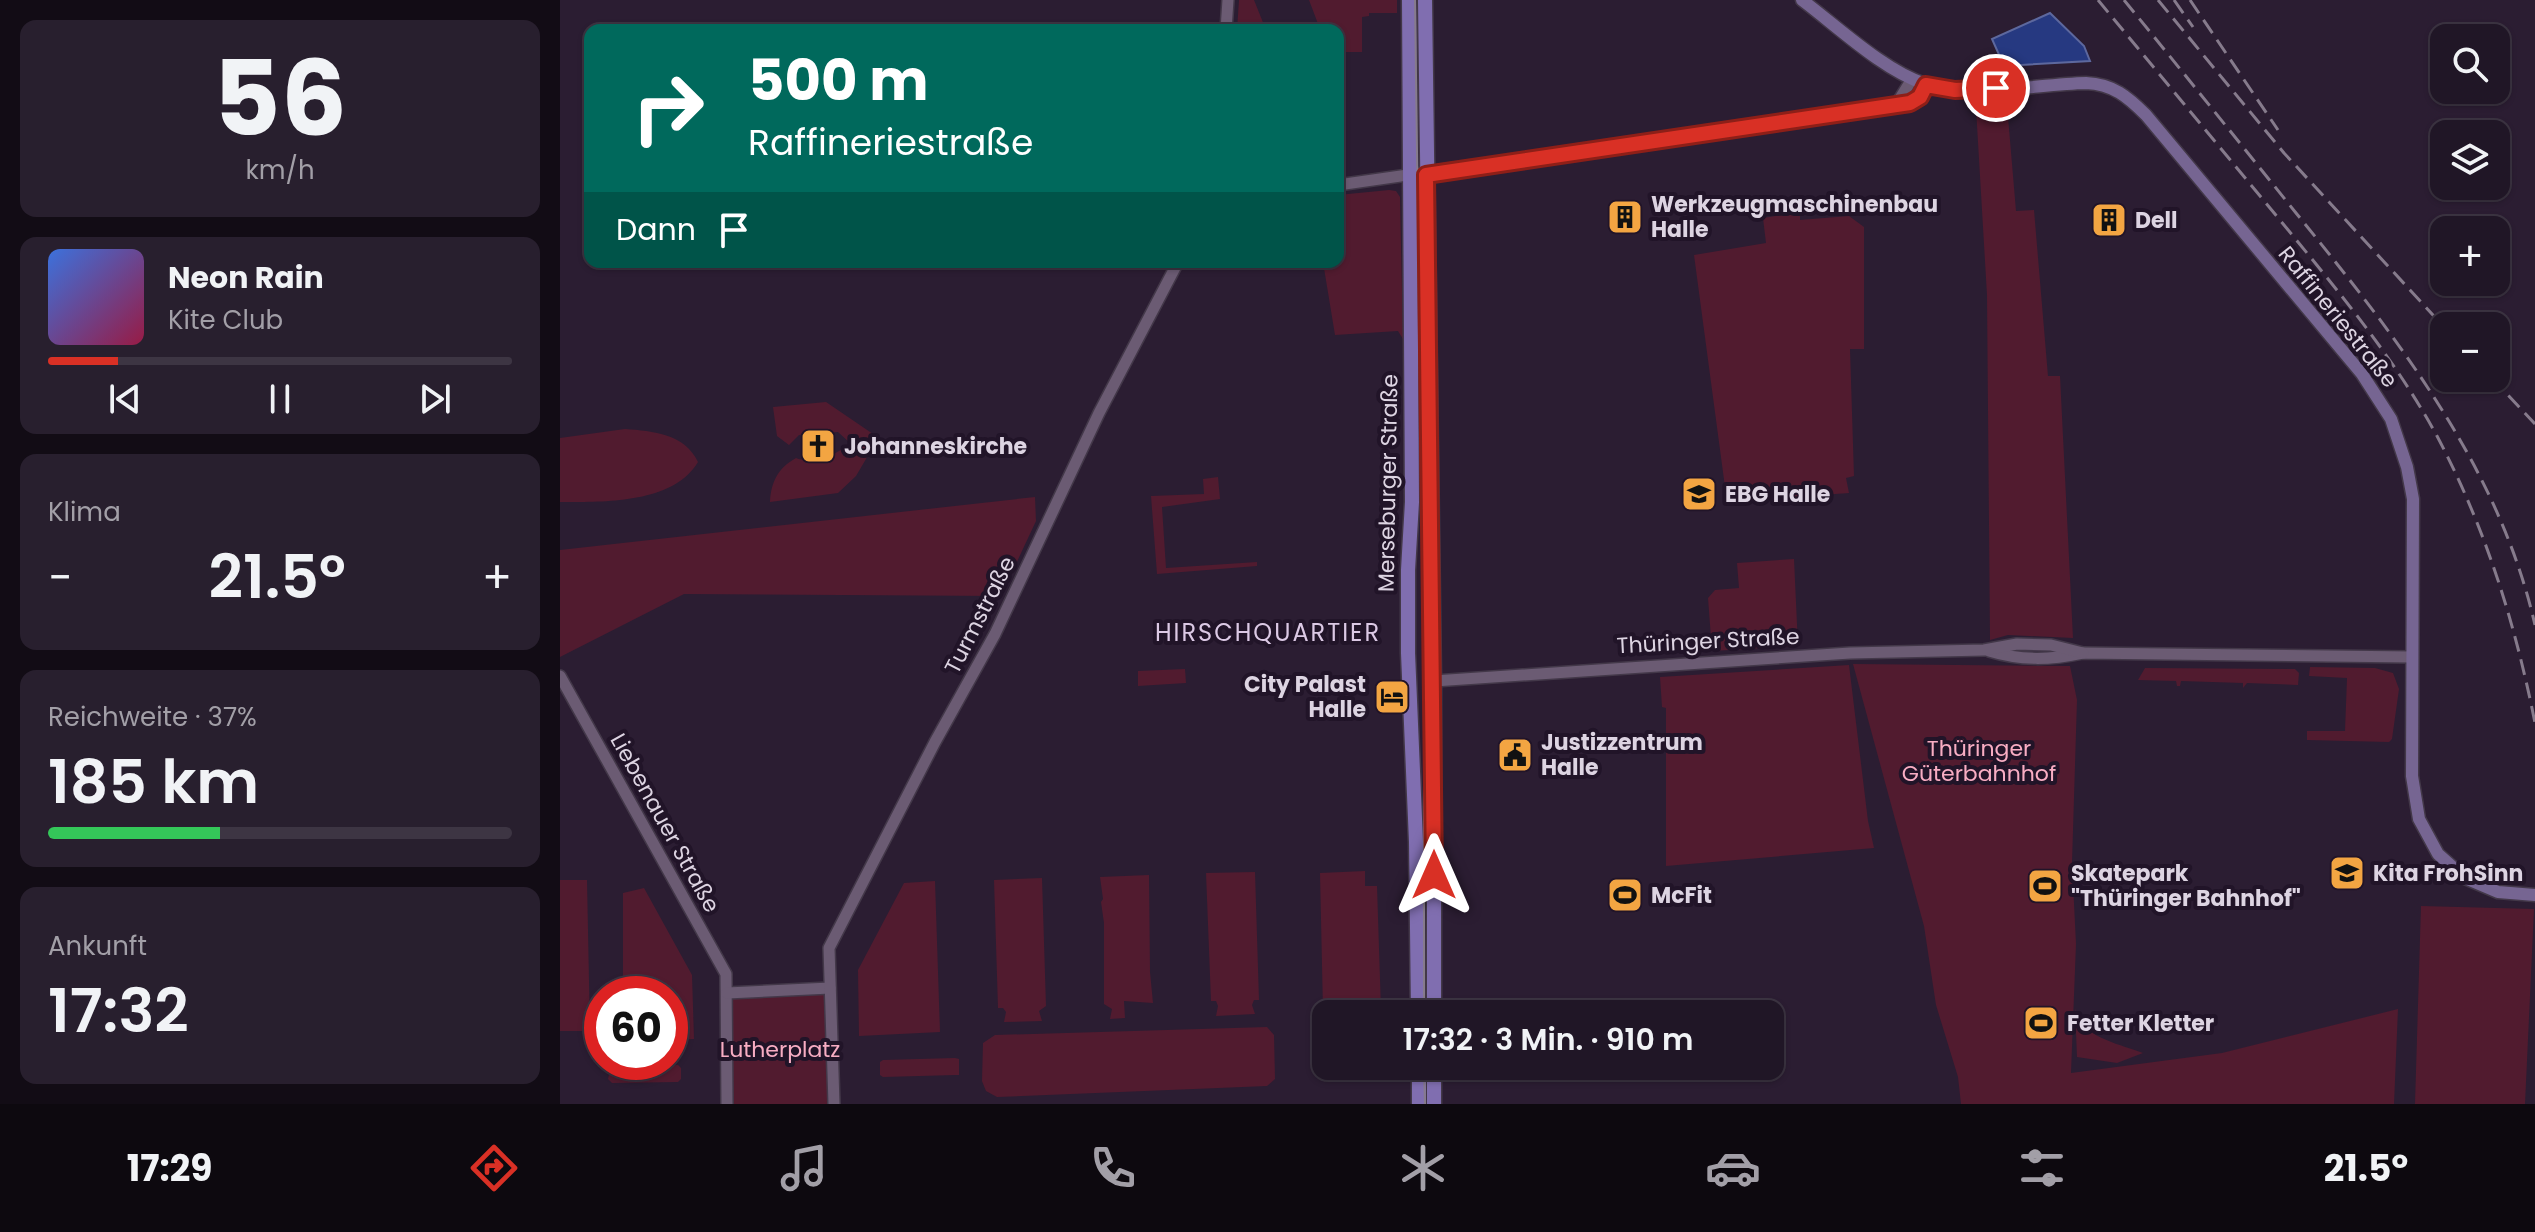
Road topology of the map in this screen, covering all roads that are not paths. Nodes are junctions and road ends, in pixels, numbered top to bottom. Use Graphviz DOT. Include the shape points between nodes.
graph roads {
  1 [pos="1228,0"];
  2 [pos="1409,0"];
  3 [pos="1425,0"];
  4 [pos="1802,0"];
  5 [pos="1226,24"];
  6 [pos="1912,79"];
  7 [pos="1926,85"];
  8 [pos="1896,105"];
  9 [pos="1426,175"];
  10 [pos="1410,177"];
  11 [pos="1344,184"];
  12 [pos="1175,268"];
  13 [pos="2412,657"];
  14 [pos="560,676"];
  15 [pos="1434,681"];
  16 [pos="1410,682"];
  17 [pos="2535,895"];
  18 [pos="830,988"];
  19 [pos="727,993"];
  20 [pos="1418,1000"];
  21 [pos="1434,1000"];
  22 [pos="1419,1080"];
  23 [pos="1434,1080"];
  24 [pos="727,1104"];
  25 [pos="834,1104"];
  26 [pos="1419,1104"];
  27 [pos="1434,1104"];
  1 -- 5 [label="street"];
  2 -- 10 [label="main road, Merseburger Straße"];
  3 -- 9 [label="main road, Merseburger Straße"];
  4 -- 6 [label="main road, Raffineriestraße"];
  6 -- 7 [label="main road, Raffineriestraße"];
  6 -- 8 [label="street"];
  7 -- 8 [label="street" via="1916,101"];
  7 -- 13 [label="main road, Raffineriestraße" via="1967,90 2070,83 2109,86 2131,99 2213,193 2362,374 2397,433 2413,499"];
  8 -- 9 [label="street"];
  9 -- 10 [label="street"];
  9 -- 15 [label="main road, Merseburger Straße"];
  10 -- 11 [label="street"];
  10 -- 16 [label="main road, Merseburger Straße"];
  12 -- 18 [label="street, Turmstraße" via="1099,413 1019,587 829,948"];
  13 -- 15 [label="street, Thüringer Straße" via="2083,653 2052,659 1984,650 1871,652"];
  13 -- 17 [label="main road, Raffineriestraße" via="2414,798 2424,831 2457,873 2486,888"];
  14 -- 19 [label="street, Liebenauer Straße" via="719,958"];
  15 -- 16 [label="main road"];
  15 -- 21 [label="main road, Merseburger Straße"];
  16 -- 20 [label="main road, Merseburger Straße"];
  18 -- 19 [label="street"];
  18 -- 25 [label="street"];
  19 -- 24 [label="street"];
  22 -- 26 [label="main road"];
  23 -- 27 [label="main road"];
}
